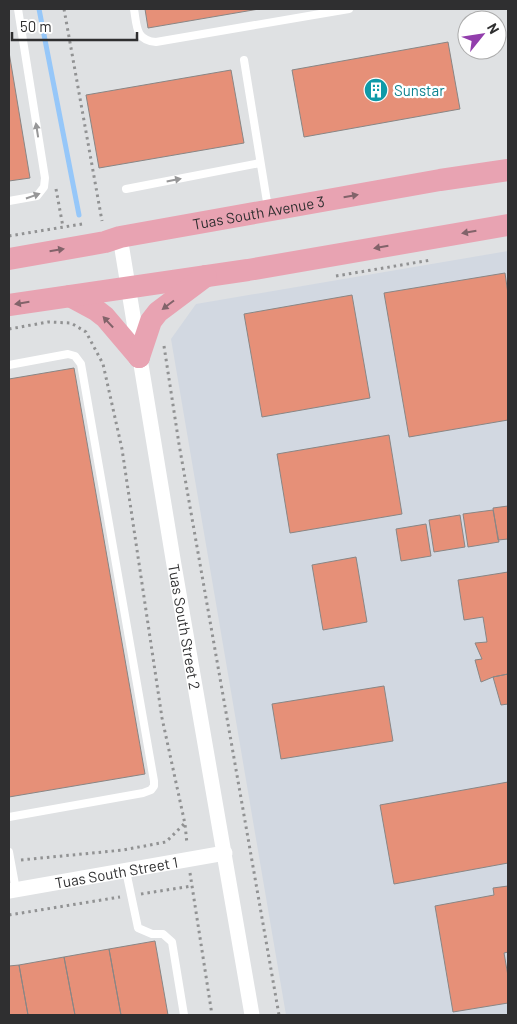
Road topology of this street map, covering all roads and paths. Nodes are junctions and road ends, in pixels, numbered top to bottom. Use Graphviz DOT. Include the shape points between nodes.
graph roads {
  1 [pos="18,9"];
  2 [pos="64,9"];
  3 [pos="134,9"];
  4 [pos="349,9"];
  5 [pos="244,60"];
  6 [pos="260,163"];
  7 [pos="508,170"];
  8 [pos="126,189"];
  9 [pos="9,201"];
  10 [pos="268,211"];
  11 [pos="82,224"];
  12 [pos="508,225"];
  13 [pos="114,229"];
  14 [pos="9,236"];
  15 [pos="9,259"];
  16 [pos="435,259"];
  17 [pos="207,276"];
  18 [pos="331,277"];
  19 [pos="128,287"];
  20 [pos="70,296"];
  21 [pos="9,305"];
  22 [pos="9,329"];
  23 [pos="164,340"];
  24 [pos="139,357"];
  25 [pos="9,365"];
  26 [pos="9,817"];
  27 [pos="184,824"];
  28 [pos="9,852"];
  29 [pos="225,853"];
  30 [pos="189,860"];
  31 [pos="11,861"];
  32 [pos="126,871"];
  33 [pos="192,886"];
  34 [pos="13,890"];
  35 [pos="131,895"];
  36 [pos="9,915"];
  37 [pos="184,1015"];
  38 [pos="212,1015"];
  39 [pos="252,1015"];
  40 [pos="279,1015"];
  9 -- 1 [label="lane, one-way" via="37,196 44,187 45,178"];
  2 -- 13 [label="path" via="102,222"];
  3 -- 4 [label="lane" via="141,36 156,42"];
  5 -- 6 [label="lane"];
  8 -- 6 [label="lane, one-way"];
  6 -- 10 [label="lane"];
  10 -- 7 [label="main road, Tuas South Avenue 3, one-way"];
  10 -- 13 [label="main road, Tuas South Avenue 3"];
  11 -- 14 [label="path"];
  12 -- 17 [label="main road, one-way"];
  15 -- 13 [label="main road, Tuas South Avenue 3, one-way" via="105,242"];
  13 -- 19 [label="street, Tuas South Street 2"];
  16 -- 18 [label="path"];
  17 -- 19 [label="main road"];
  17 -- 24 [label="main road, one-way" via="158,312 151,321"];
  19 -- 20 [label="main road"];
  19 -- 24 [label="street, Tuas South Street 2"];
  20 -- 21 [label="main road, one-way"];
  24 -- 20 [label="main road, one-way" via="105,317"];
  22 -- 27 [label="path" via="48,322 71,322 86,332 103,364 122,449 162,718"];
  23 -- 40 [label="path"];
  24 -- 29 [label="street, Tuas South Street 2"];
  25 -- 26 [label="lane" via="68,354 75,356 81,364 154,786 143,793"];
  27 -- 30 [label="path"];
  27 -- 31 [label="path" via="166,842 122,850"];
  28 -- 31 [label="lane"];
  29 -- 30 [label="street, Tuas South Street 1"];
  29 -- 39 [label="street, Tuas South Street 2"];
  30 -- 32 [label="street, Tuas South Street 1"];
  30 -- 33 [label="path"];
  31 -- 34 [label="lane"];
  32 -- 34 [label="street, Tuas South Street 1"];
  32 -- 35 [label="lane"];
  33 -- 35 [label="path"];
  33 -- 38 [label="path"];
  35 -- 36 [label="path"];
  35 -- 37 [label="lane" via="138,928 152,934 164,934 172,942"];
}
